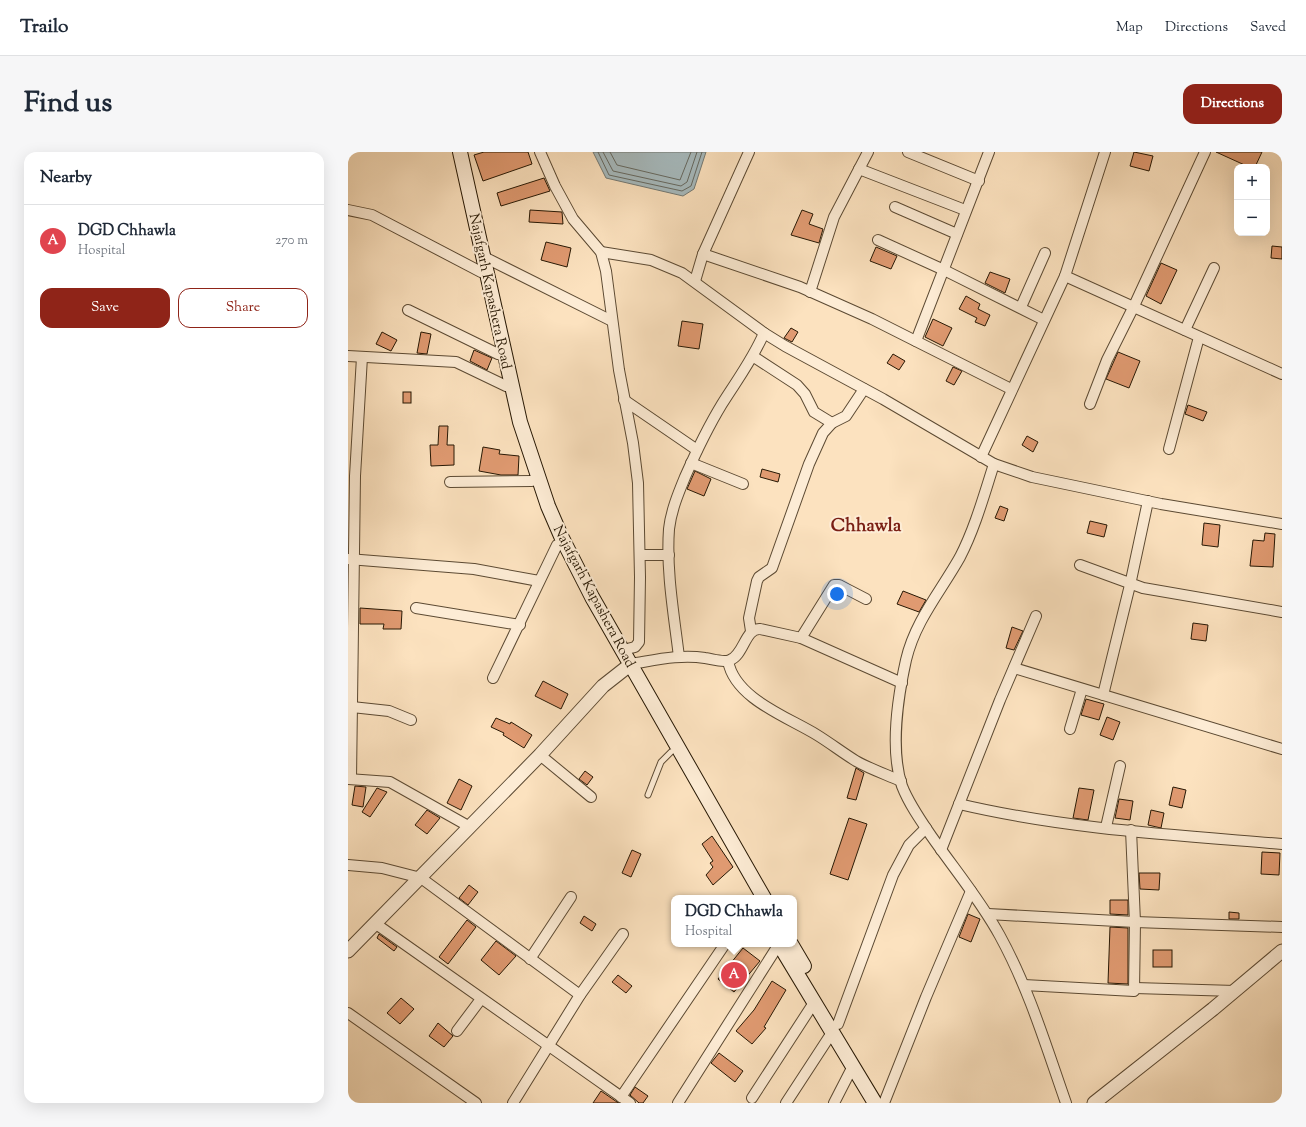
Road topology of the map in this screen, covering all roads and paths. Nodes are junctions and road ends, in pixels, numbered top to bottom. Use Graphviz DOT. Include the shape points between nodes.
graph roads {
  1 [pos="454,152"];
  2 [pos="460,152"];
  3 [pos="540,152"];
  4 [pos="749,152"];
  5 [pos="868,152"];
  6 [pos="908,152"];
  7 [pos="989,152"];
  8 [pos="1105,152"];
  9 [pos="1204,152"];
  10 [pos="859,168"];
  11 [pos="978,180"];
  12 [pos="895,207"];
  13 [pos="348,210"];
  14 [pos="965,210"];
  15 [pos="957,234"];
  16 [pos="878,240"];
  17 [pos="601,252"];
  18 [pos="1046,253"];
  19 [pos="703,254"];
  20 [pos="484,257"];
  21 [pos="1214,268"];
  22 [pos="944,270"];
  23 [pos="481,272"];
  24 [pos="1065,276"];
  25 [pos="695,281"];
  26 [pos="810,292"];
  27 [pos="1134,306"];
  28 [pos="1021,307"];
  29 [pos="408,310"];
  30 [pos="1044,320"];
  31 [pos="612,321"];
  32 [pos="1185,330"];
  33 [pos="764,333"];
  34 [pos="1199,337"];
  35 [pos="916,341"];
  36 [pos="498,354"];
  37 [pos="348,356"];
  38 [pos="362,357"];
  39 [pos="754,357"];
  40 [pos="1282,374"];
  41 [pos="506,386"];
  42 [pos="864,389"];
  43 [pos="1011,389"];
  44 [pos="624,400"];
  45 [pos="1090,404"];
  46 [pos="832,422"];
  47 [pos="1170,449"];
  48 [pos="697,450"];
  49 [pos="981,457"];
  50 [pos="691,463"];
  51 [pos="994,464"];
  52 [pos="532,481"];
  53 [pos="450,482"];
  54 [pos="743,484"];
  55 [pos="1148,501"];
  56 [pos="1282,524"];
  57 [pos="557,545"];
  58 [pos="669,554"];
  59 [pos="640,556"];
  60 [pos="350,559"];
  61 [pos="1080,565"];
  62 [pos="540,581"];
  63 [pos="1130,584"];
  64 [pos="866,599"];
  65 [pos="416,608"];
  66 [pos="1282,612"];
  67 [pos="1036,616"];
  68 [pos="520,625"];
  69 [pos="751,631"];
  70 [pos="801,638"];
  71 [pos="623,650"];
  72 [pos="679,657"];
  73 [pos="728,661"];
  74 [pos="628,666"];
  75 [pos="1014,668"];
  76 [pos="350,670"];
  77 [pos="493,678"];
  78 [pos="902,683"];
  79 [pos="1082,689"];
  80 [pos="1103,695"];
  81 [pos="352,707"];
  82 [pos="410,720"];
  83 [pos="1070,729"];
  84 [pos="1282,749"];
  85 [pos="671,752"];
  86 [pos="540,755"];
  87 [pos="1120,766"];
  88 [pos="349,779"];
  89 [pos="901,781"];
  90 [pos="648,795"];
  91 [pos="590,797"];
  92 [pos="960,804"];
  93 [pos="470,826"];
  94 [pos="1106,827"];
  95 [pos="926,828"];
  96 [pos="1131,830"];
  97 [pos="1282,844"];
  98 [pos="941,850"];
  99 [pos="348,865"];
  100 [pos="420,878"];
  101 [pos="971,891"];
  102 [pos="752,895"];
  103 [pos="762,895"];
  104 [pos="571,897"];
  105 [pos="988,914"];
  106 [pos="1135,922"];
  107 [pos="376,924"];
  108 [pos="1282,927"];
  109 [pos="623,934"];
  110 [pos="723,947"];
  111 [pos="777,947"];
  112 [pos="781,947"];
  113 [pos="793,947"];
  114 [pos="348,951"];
  115 [pos="1282,951"];
  116 [pos="530,959"];
  117 [pos="1024,985"];
  118 [pos="1135,988"];
  119 [pos="1235,991"];
  120 [pos="580,995"];
  121 [pos="481,999"];
  122 [pos="815,1001"];
  123 [pos="348,1013"];
  124 [pos="835,1027"];
  125 [pos="457,1031"];
  126 [pos="548,1046"];
  127 [pos="853,1066"];
  128 [pos="621,1097"];
  129 [pos="752,1098"];
  130 [pos="476,1103"];
  131 [pos="513,1103"];
  132 [pos="630,1103"];
  133 [pos="678,1103"];
  134 [pos="786,1103"];
  135 [pos="834,1103"];
  136 [pos="875,1103"];
  137 [pos="884,1103"];
  138 [pos="1066,1103"];
  139 [pos="1094,1103"];
  1 -- 23 [label="main road"];
  2 -- 20 [label="main road, Najafgarh Kapashera Road"];
  3 -- 17 [label="street" via="573,219"];
  4 -- 19 [label="street"];
  5 -- 10 [label="street"];
  6 -- 11 [label="street"];
  7 -- 11 [label="street"];
  8 -- 24 [label="street"];
  9 -- 27 [label="street"];
  10 -- 14 [label="street"];
  10 -- 26 [label="street" via="833,221"];
  11 -- 14 [label="street"];
  12 -- 15 [label="street"];
  13 -- 23 [label="street" via="372,215"];
  14 -- 15 [label="street"];
  15 -- 22 [label="street"];
  16 -- 22 [label="street"];
  17 -- 25 [label="street" via="651,260"];
  17 -- 31 [label="street"];
  18 -- 28 [label="street"];
  19 -- 25 [label="street"];
  19 -- 26 [label="street"];
  20 -- 31 [label="street"];
  20 -- 71 [label="main road, Najafgarh Kapashera Road" via="520,422 537,477 561,536"];
  21 -- 32 [label="street"];
  22 -- 28 [label="street"];
  22 -- 35 [label="street"];
  23 -- 36 [label="main road"];
  24 -- 27 [label="street"];
  24 -- 30 [label="street"];
  25 -- 33 [label="street"];
  26 -- 35 [label="street"];
  27 -- 32 [label="street"];
  27 -- 45 [label="street" via="1107,360"];
  28 -- 30 [label="street"];
  29 -- 36 [label="street"];
  30 -- 43 [label="street"];
  31 -- 44 [label="street"];
  32 -- 34 [label="street"];
  33 -- 39 [label="street"];
  33 -- 42 [label="street"];
  34 -- 40 [label="street"];
  34 -- 47 [label="street"];
  35 -- 43 [label="street"];
  36 -- 41 [label="main road"];
  37 -- 38 [label="street"];
  38 -- 41 [label="street" via="456,362"];
  38 -- 60 [label="street"];
  39 -- 46 [label="street" via="797,385 814,412"];
  39 -- 48 [label="street" via="722,405"];
  41 -- 52 [label="main road"];
  42 -- 46 [label="street" via="846,416"];
  42 -- 49 [label="street"];
  43 -- 49 [label="street"];
  44 -- 48 [label="street"];
  44 -- 59 [label="street" via="636,462"];
  46 -- 69 [label="street" via="823,433 809,464 772,568 757,581 749,618"];
  48 -- 50 [label="street"];
  49 -- 51 [label="street"];
  50 -- 54 [label="street"];
  50 -- 58 [label="street" via="672,512"];
  51 -- 55 [label="street" via="1032,477"];
  51 -- 78 [label="street" via="965,545 918,626 906,660"];
  52 -- 53 [label="street"];
  52 -- 57 [label="main road"];
  55 -- 56 [label="street"];
  55 -- 63 [label="street"];
  57 -- 62 [label="street"];
  57 -- 74 [label="main road"];
  58 -- 59 [label="street"];
  58 -- 72 [label="street"];
  59 -- 71 [label="street" via="639,642 635,647"];
  60 -- 62 [label="street" via="474,569"];
  60 -- 76 [label="street"];
  61 -- 63 [label="street"];
  62 -- 68 [label="street"];
  63 -- 66 [label="street" via="1160,592"];
  63 -- 80 [label="street"];
  64 -- 70 [label="street" via="839,585 834,585"];
  65 -- 68 [label="street"];
  67 -- 75 [label="street"];
  68 -- 77 [label="street"];
  69 -- 70 [label="street" via="755,628"];
  69 -- 73 [label="street" via="739,654"];
  70 -- 78 [label="street"];
  71 -- 74 [label="main road, Najafgarh Kapashera Road"];
  72 -- 73 [label="street"];
  72 -- 74 [label="street"];
  73 -- 89 [label="street" via="736,682 765,706 860,763"];
  74 -- 85 [label="main road"];
  74 -- 86 [label="street" via="603,686"];
  74 -- 103 [label="main road, Najafgarh Kapashera Road"];
  75 -- 79 [label="street"];
  75 -- 92 [label="street"];
  76 -- 81 [label="street"];
  78 -- 89 [label="street" via="897,732"];
  79 -- 80 [label="street"];
  79 -- 83 [label="street"];
  80 -- 84 [label="street"];
  81 -- 82 [label="street" via="388,711"];
  81 -- 88 [label="street"];
  85 -- 90 [label="lane" via="661,762"];
  85 -- 102 [label="main road"];
  86 -- 91 [label="street"];
  86 -- 93 [label="street"];
  87 -- 94 [label="street"];
  88 -- 93 [label="street" via="394,784"];
  89 -- 95 [label="street" via="907,798"];
  92 -- 94 [label="street" via="1023,818"];
  92 -- 98 [label="street"];
  93 -- 100 [label="street"];
  94 -- 96 [label="street"];
  95 -- 98 [label="street"];
  95 -- 124 [label="street" via="909,845 893,875"];
  96 -- 97 [label="street"];
  96 -- 106 [label="street"];
  98 -- 101 [label="street"];
  99 -- 100 [label="street" via="382,868"];
  100 -- 107 [label="street"];
  100 -- 116 [label="street"];
  101 -- 105 [label="street"];
  101 -- 137 [label="street"];
  104 -- 116 [label="street"];
  105 -- 106 [label="street"];
  105 -- 117 [label="street"];
  106 -- 108 [label="street"];
  106 -- 118 [label="street"];
  107 -- 114 [label="street"];
  107 -- 121 [label="street"];
  109 -- 120 [label="street"];
  110 -- 128 [label="street"];
  111 -- 133 [label="street"];
  112 -- 122 [label="main road"];
  113 -- 124 [label="main road"];
  115 -- 119 [label="street"];
  116 -- 120 [label="street"];
  117 -- 118 [label="street" via="1132,992"];
  117 -- 138 [label="street"];
  118 -- 119 [label="street"];
  119 -- 139 [label="street"];
  120 -- 126 [label="street"];
  121 -- 125 [label="street"];
  121 -- 126 [label="street"];
  122 -- 124 [label="main road"];
  122 -- 129 [label="street"];
  123 -- 130 [label="street"];
  124 -- 127 [label="main road"];
  124 -- 134 [label="street"];
  124 -- 137 [label="main road"];
  126 -- 128 [label="street"];
  126 -- 131 [label="street"];
  127 -- 135 [label="street"];
  127 -- 136 [label="main road"];
  128 -- 132 [label="street"];
}
